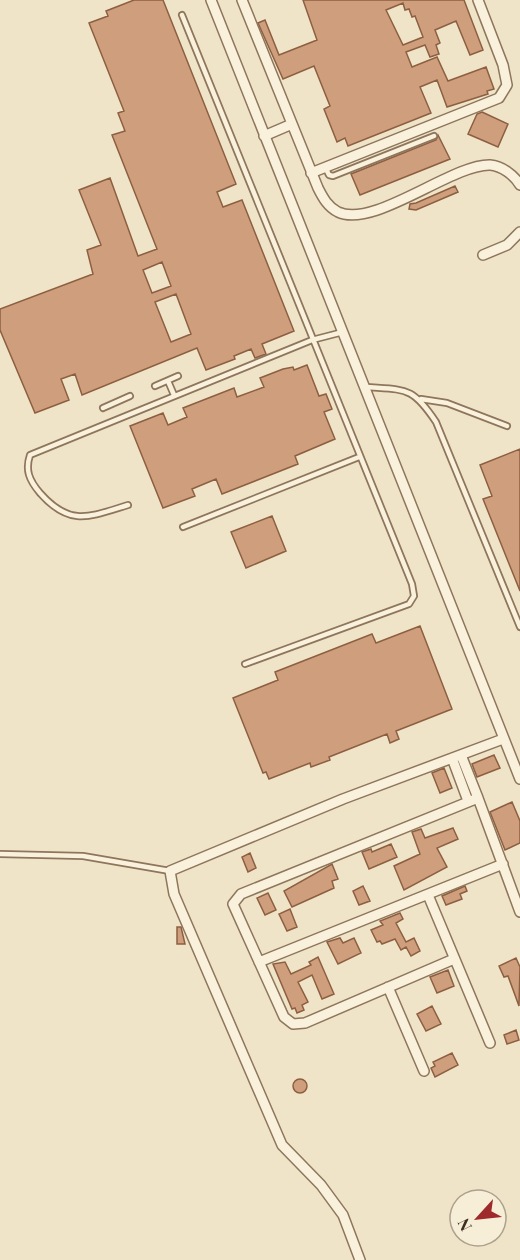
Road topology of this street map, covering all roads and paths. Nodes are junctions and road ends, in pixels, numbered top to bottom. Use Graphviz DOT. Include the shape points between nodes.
graph roads {
  1 [pos="211,0"];
  2 [pos="242,0"];
  3 [pos="478,0"];
  4 [pos="182,15"];
  5 [pos="292,124"];
  6 [pos="264,136"];
  7 [pos="434,136"];
  8 [pos="325,168"];
  9 [pos="311,173"];
  10 [pos="520,185"];
  11 [pos="520,232"];
  12 [pos="483,255"];
  13 [pos="343,332"];
  14 [pos="312,340"];
  15 [pos="178,376"];
  16 [pos="168,381"];
  17 [pos="155,386"];
  18 [pos="365,387"];
  19 [pos="174,395"];
  20 [pos="130,396"];
  21 [pos="421,399"];
  22 [pos="114,403"];
  23 [pos="103,408"];
  24 [pos="120,416"];
  25 [pos="507,426"];
  26 [pos="359,457"];
  27 [pos="128,505"];
  28 [pos="183,527"];
  29 [pos="520,627"];
  30 [pos="245,664"];
  31 [pos="503,739"];
  32 [pos="457,757"];
  33 [pos="520,779"];
  34 [pos="473,799"];
  35 [pos="0,854"];
  36 [pos="503,864"];
  37 [pos="170,871"];
  38 [pos="428,895"];
  39 [pos="520,912"];
  40 [pos="454,959"];
  41 [pos="259,962"];
  42 [pos="388,987"];
  43 [pos="490,1043"];
  44 [pos="424,1071"];
  45 [pos="360,1260"];
  1 -- 6 [label="street"];
  2 -- 5 [label="street"];
  3 -- 8 [label="street" via="503,65 507,85 499,99"];
  4 -- 14 [label="lane"];
  5 -- 6 [label="street"];
  5 -- 9 [label="street"];
  6 -- 13 [label="street"];
  7 -- 8 [label="lane" via="333,176"];
  8 -- 9 [label="street"];
  9 -- 10 [label="street" via="327,204 339,213 351,215 365,214 490,165 505,170"];
  11 -- 12 [label="street" via="507,244"];
  13 -- 14 [label="lane"];
  13 -- 18 [label="street"];
  14 -- 19 [label="lane"];
  14 -- 26 [label="lane"];
  15 -- 16 [label="lane"];
  16 -- 17 [label="lane"];
  16 -- 19 [label="lane"];
  18 -- 21 [label="lane" via="399,389"];
  18 -- 31 [label="street"];
  19 -- 24 [label="lane"];
  20 -- 22 [label="lane"];
  21 -- 25 [label="lane" via="447,403"];
  21 -- 29 [label="lane" via="436,422"];
  22 -- 23 [label="lane"];
  22 -- 24 [label="lane"];
  24 -- 27 [label="lane" via="30,455 26,468 33,484 54,509 71,516 90,517"];
  26 -- 28 [label="lane"];
  26 -- 30 [label="lane" via="414,596 409,604"];
  31 -- 32 [label="street"];
  31 -- 33 [label="street"];
  32 -- 34 [label="street"];
  32 -- 37 [label="street" via="343,799"];
  34 -- 36 [label="street"];
  34 -- 41 [label="street" via="236,897 234,910"];
  35 -- 37 [label="lane" via="83,856"];
  36 -- 38 [label="street"];
  36 -- 39 [label="street"];
  37 -- 45 [label="street" via="174,894 282,1145 321,1185 343,1215"];
  38 -- 40 [label="street"];
  38 -- 41 [label="street"];
  40 -- 42 [label="street"];
  40 -- 43 [label="street"];
  41 -- 42 [label="street" via="284,1017 293,1024 305,1023"];
  42 -- 44 [label="street"];
}
